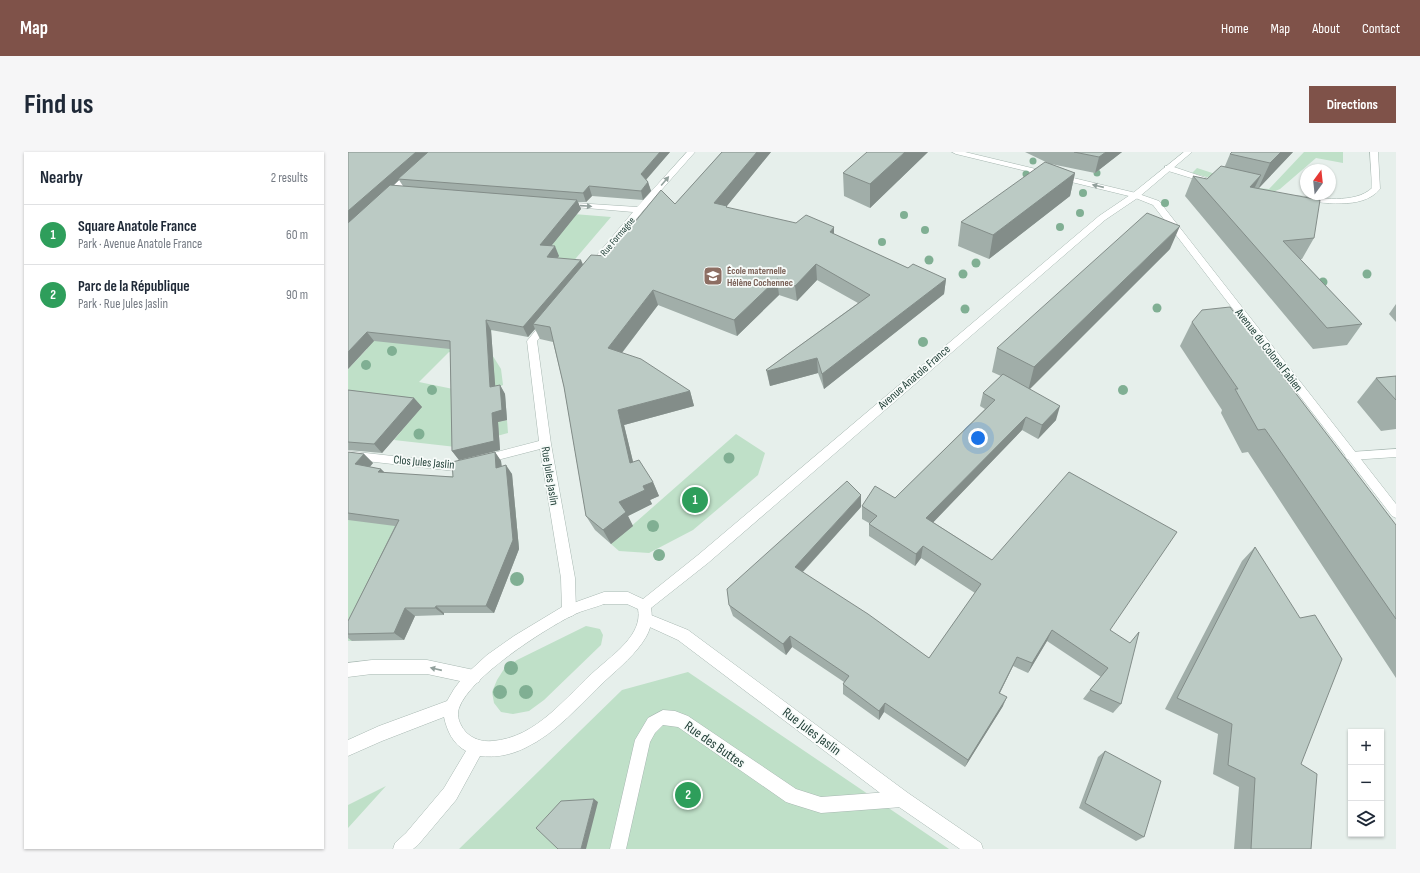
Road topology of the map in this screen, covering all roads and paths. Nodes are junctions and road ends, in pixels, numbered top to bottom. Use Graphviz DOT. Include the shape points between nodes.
graph roads {
  1 [pos="437,152"];
  2 [pos="691,152"];
  3 [pos="956,152"];
  4 [pos="1188,152"];
  5 [pos="1374,152"];
  6 [pos="1168,168"];
  7 [pos="1223,184"];
  8 [pos="1136,195"];
  9 [pos="1289,197"];
  10 [pos="382,201"];
  11 [pos="558,204"];
  12 [pos="639,210"];
  13 [pos="585,275"];
  14 [pos="551,317"];
  15 [pos="545,444"];
  16 [pos="1396,453"];
  17 [pos="348,455"];
  18 [pos="1351,456"];
  19 [pos="1396,513"];
  20 [pos="569,610"];
  21 [pos="645,613"];
  22 [pos="348,670"];
  23 [pos="474,677"];
  24 [pos="451,707"];
  25 [pos="348,748"];
  26 [pos="476,748"];
  27 [pos="902,799"];
  28 [pos="401,849"];
  29 [pos="618,849"];
  30 [pos="975,849"];
  1 -- 10 [label="street" via="404,180 398,191"];
  12 -- 2 [label="street, Rue Formagne, one-way"];
  8 -- 3 [label="street, Avenue du Colonel Fabien, one-way"];
  4 -- 6 [label="street, Avenue Anatole France"];
  5 -- 9 [label="street" via="1376,189 1373,194 1341,201"];
  6 -- 7 [label="street"];
  6 -- 8 [label="street, Avenue Anatole France"];
  8 -- 18 [label="street, Avenue du Colonel Fabien" via="1156,203"];
  8 -- 21 [label="street, Avenue Anatole France" via="1102,218 703,559"];
  11 -- 12 [label="street, one-way"];
  12 -- 13 [label="street, Rue Formagne"];
  14 -- 15 [label="street, Rue Jules Jaslin" via="532,341"];
  15 -- 17 [label="street, Clos Jules Jaslin" via="455,467"];
  15 -- 20 [label="street, Rue Jules Jaslin" via="568,578"];
  16 -- 18 [label="street"];
  18 -- 19 [label="street, Avenue du Colonel Fabien"];
  20 -- 21 [label="street, Rue Jules Jaslin" via="604,598 628,598"];
  20 -- 23 [label="street, Rue Jules Jaslin" via="517,642"];
  21 -- 26 [label="street" via="643,629 637,639 536,734 520,743 498,750"];
  21 -- 27 [label="street, Rue Jules Jaslin" via="683,635"];
  23 -- 22 [label="street, one-way" via="427,667 372,667"];
  23 -- 24 [label="street, Rue Jules Jaslin"];
  24 -- 25 [label="street"];
  24 -- 26 [label="street" via="452,723 461,737"];
  26 -- 28 [label="street" via="450,794"];
  27 -- 29 [label="street, Rue des Buttes" via="821,805 792,796 682,720 662,717 651,725 642,740"];
  27 -- 30 [label="street, Rue Jules Jaslin"];
}
